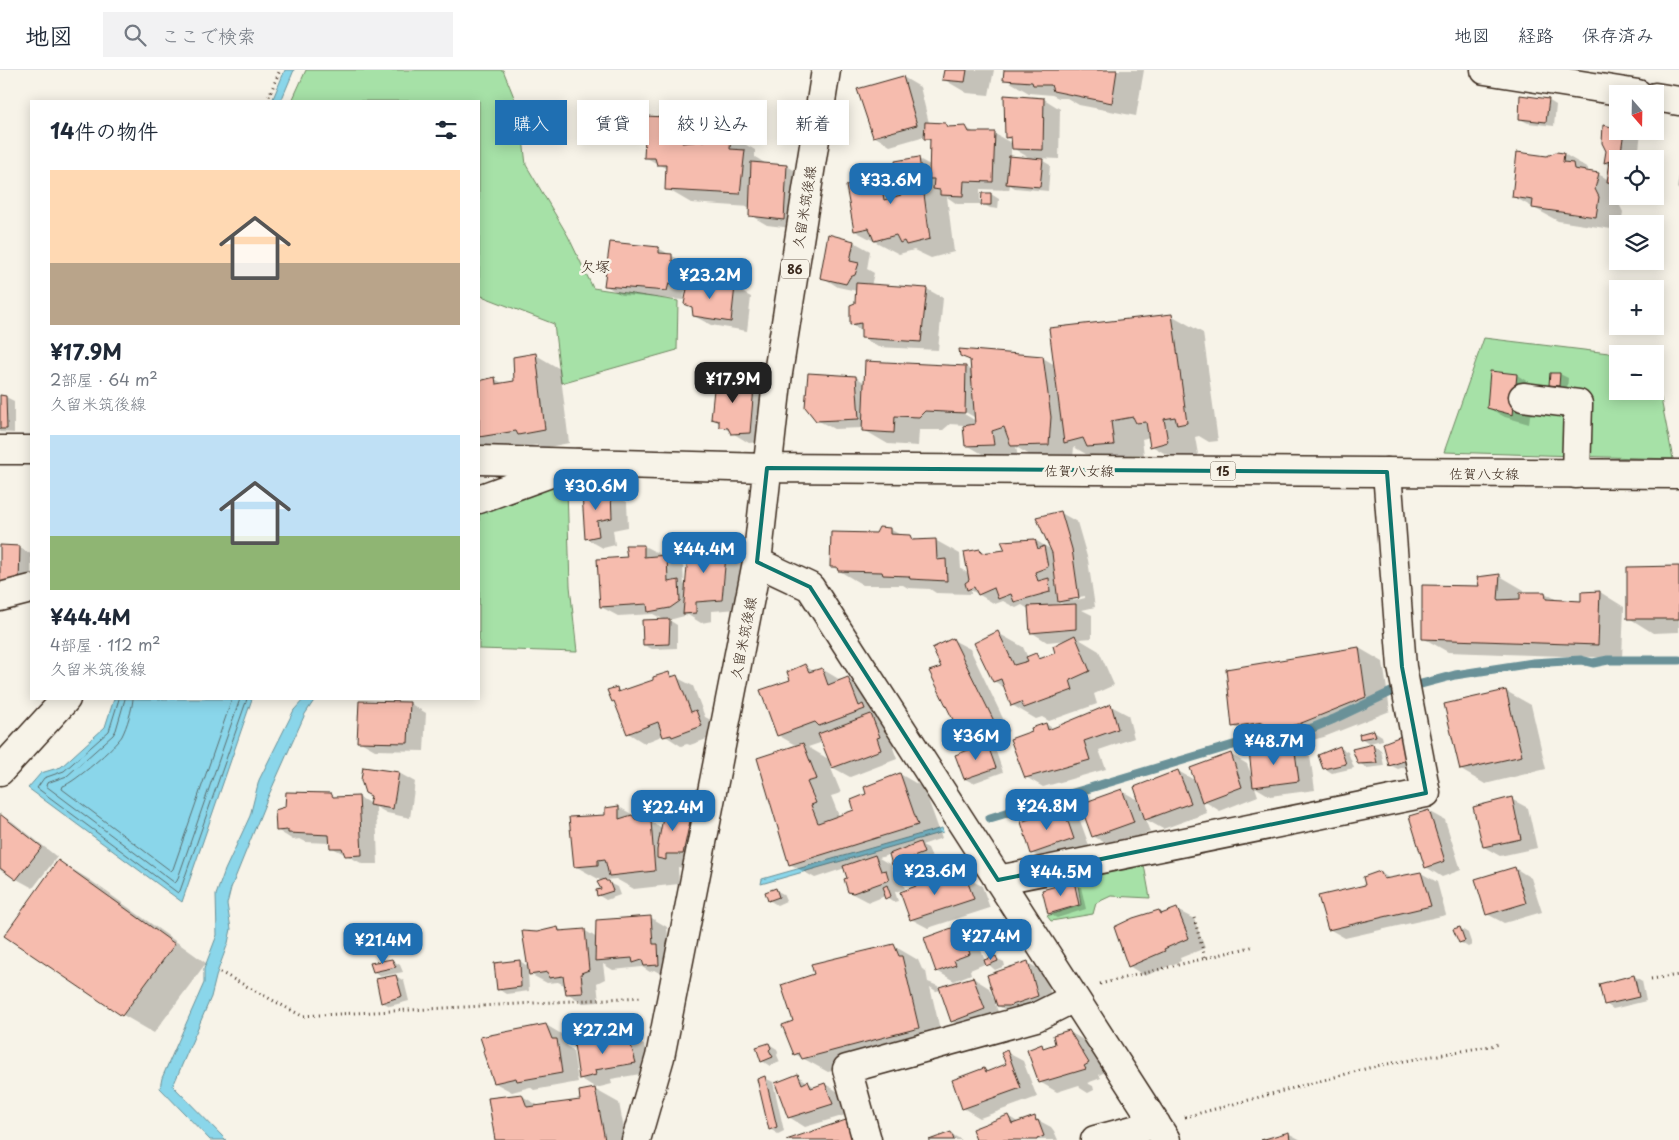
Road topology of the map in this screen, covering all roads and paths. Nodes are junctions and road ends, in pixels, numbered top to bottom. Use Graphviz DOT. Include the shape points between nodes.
graph roads {
  1 [pos="280,70"];
  2 [pos="826,70"];
  3 [pos="1485,70"];
  4 [pos="1609,89"];
  5 [pos="1664,98"];
  6 [pos="266,100"];
  7 [pos="1679,101"];
  8 [pos="1523,397"];
  9 [pos="0,450"];
  10 [pos="30,450"];
  11 [pos="480,460"];
  12 [pos="581,462"];
  13 [pos="767,468"];
  14 [pos="1387,472"];
  15 [pos="1576,474"];
  16 [pos="1679,474"];
  17 [pos="480,499"];
  18 [pos="757,562"];
  19 [pos="30,590"];
  20 [pos="0,597"];
  21 [pos="65,700"];
  22 [pos="0,771"];
  23 [pos="998,880"];
  24 [pos="1194,918"];
  25 [pos="1255,946"];
  26 [pos="1205,958"];
  27 [pos="220,972"];
  28 [pos="1679,975"];
  29 [pos="1651,979"];
  30 [pos="1072,995"];
  31 [pos="673,996"];
  32 [pos="1501,1044"];
  33 [pos="1167,1128"];
  34 [pos="636,1140"];
  35 [pos="867,1140"];
  36 [pos="1095,1140"];
  1 -- 6 [label="path"];
  2 -- 13 [label="main road, 久留米筑後線 / 86" via="778,373"];
  3 -- 4 [label="main road"];
  5 -- 7 [label="main road"];
  8 -- 15 [label="main road" via="1578,404"];
  9 -- 10 [label="main road"];
  11 -- 12 [label="main road, 佐賀八女線 / 15"];
  12 -- 13 [label="main road, 佐賀八女線 / 15"];
  12 -- 17 [label="main road"];
  13 -- 14 [label="main road, 佐賀八女線 / 15"];
  13 -- 18 [label="main road, 久留米筑後線 / 86"];
  14 -- 15 [label="main road, 佐賀八女線 / 15"];
  14 -- 23 [label="main road" via="1402,667 1426,793"];
  15 -- 16 [label="main road, 佐賀八女線 / 15"];
  18 -- 23 [label="main road" via="810,587"];
  18 -- 31 [label="main road, 久留米筑後線 / 86"];
  19 -- 20 [label="main road"];
  21 -- 22 [label="main road"];
  23 -- 30 [label="main road"];
  24 -- 26 [label="path"];
  25 -- 26 [label="path"];
  26 -- 30 [label="path"];
  27 -- 31 [label="path" via="302,1016"];
  28 -- 29 [label="path"];
  30 -- 33 [label="main road"];
  30 -- 35 [label="main road" via="1036,1018 847,1069"];
  31 -- 34 [label="main road, 久留米筑後線 / 86" via="660,1057"];
  32 -- 33 [label="path" via="1376,1066"];
  33 -- 36 [label="main road"];
}
